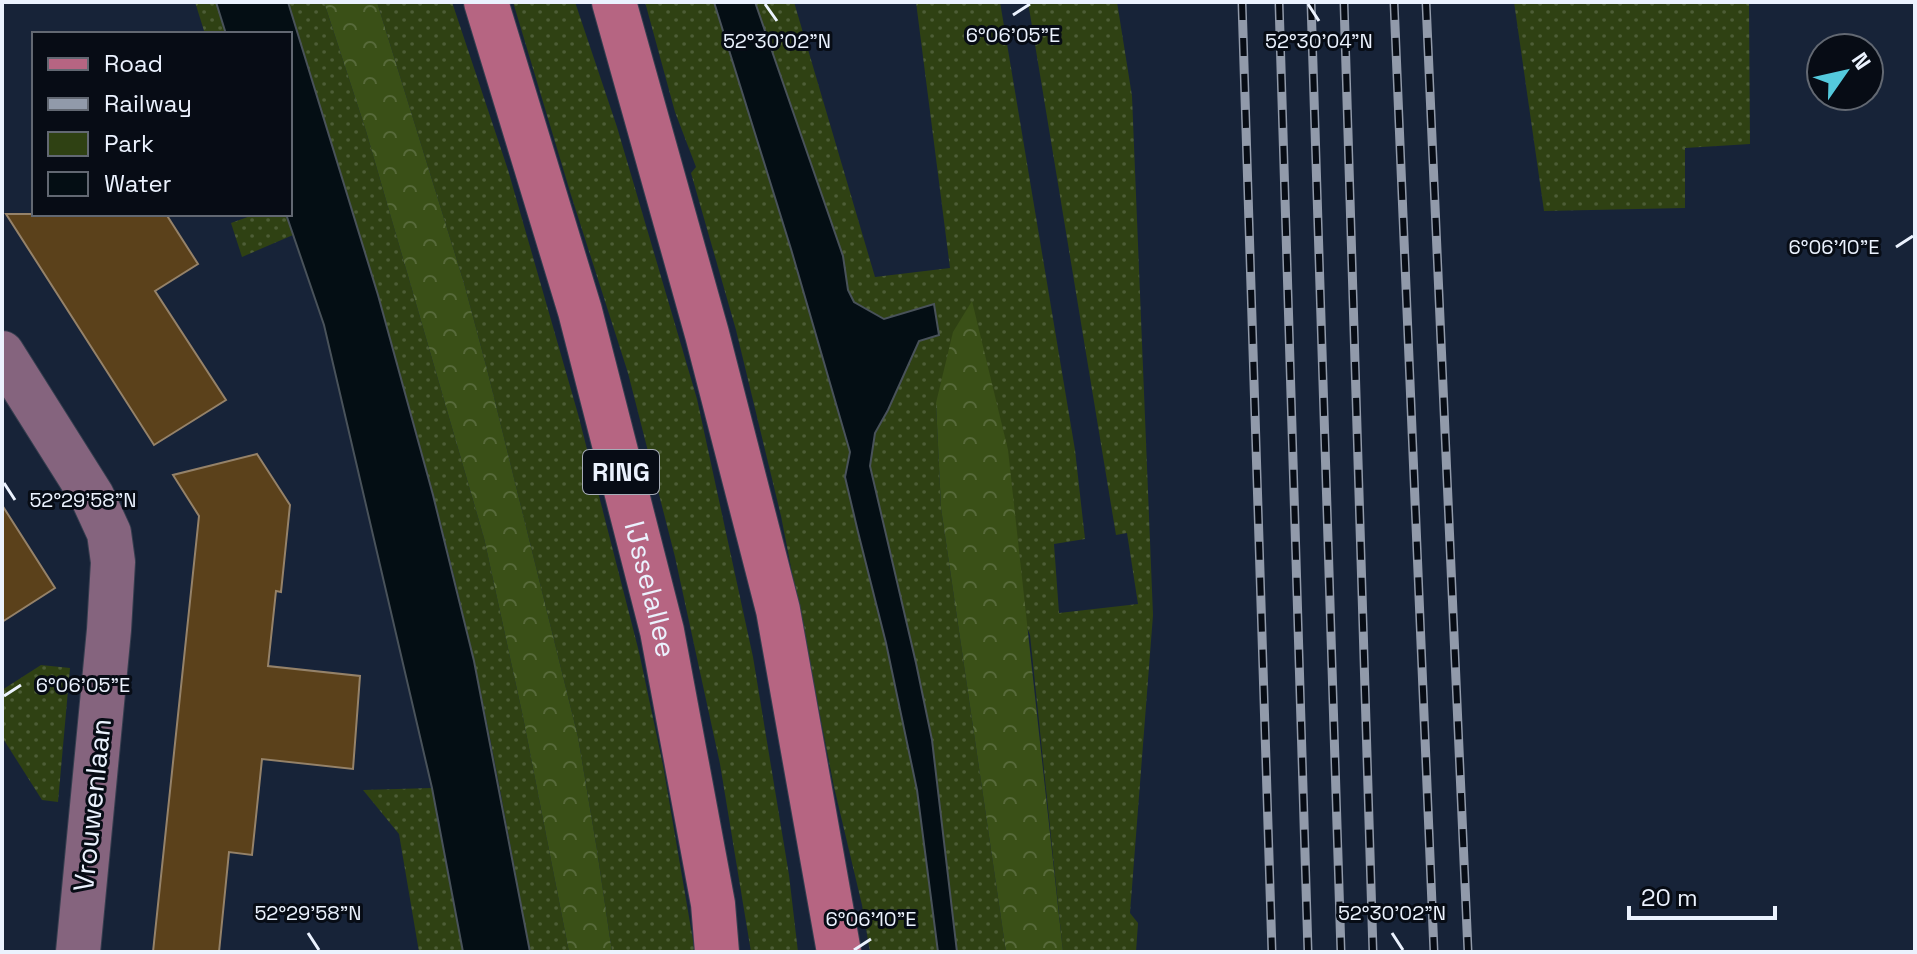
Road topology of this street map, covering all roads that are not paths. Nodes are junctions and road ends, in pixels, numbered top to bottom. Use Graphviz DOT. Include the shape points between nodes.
graph roads {
  1 [pos="486,2"];
  2 [pos="614,2"];
  3 [pos="2,353"];
  4 [pos="78,952"];
  5 [pos="717,952"];
  6 [pos="839,952"];
  1 -- 5 [label="main road, IJsselallee / RING" via="580,311 662,631 713,904"];
  2 -- 6 [label="main road" via="778,610"];
  3 -- 4 [label="street, Vrouwenlaan" via="92,496 109,533 113,562"];
}
